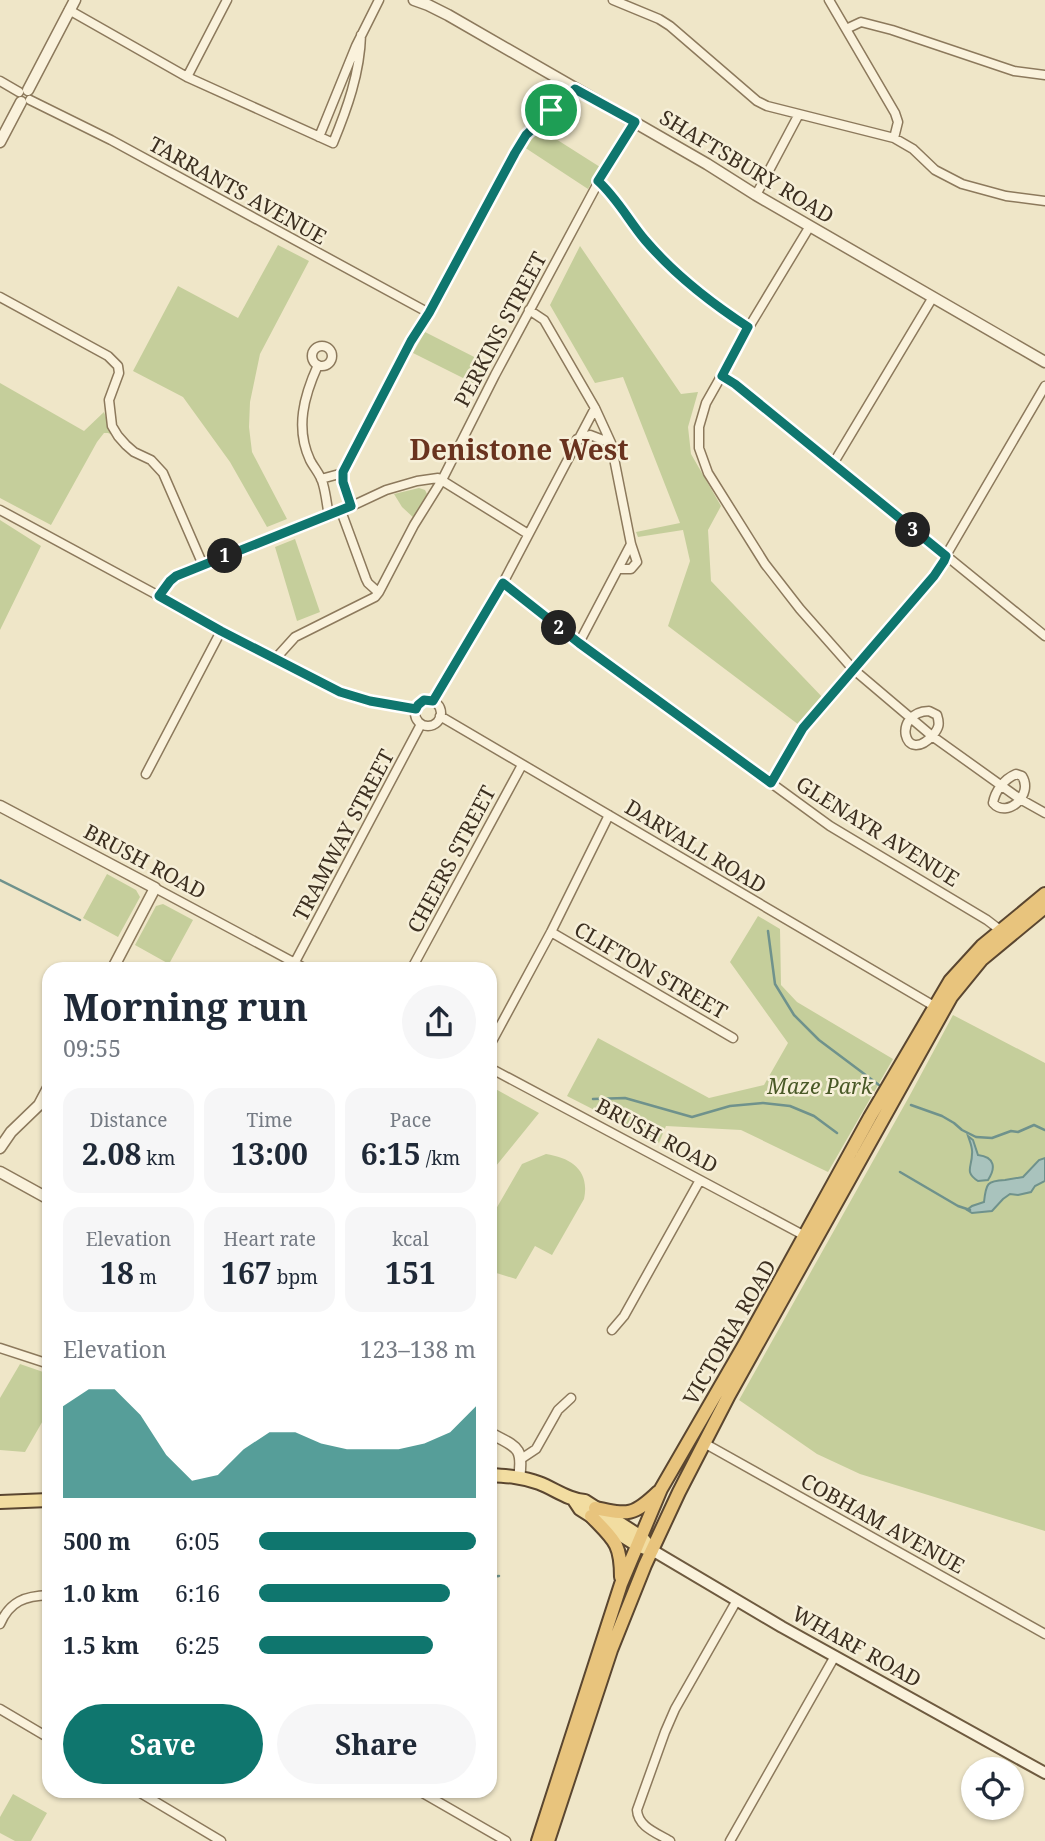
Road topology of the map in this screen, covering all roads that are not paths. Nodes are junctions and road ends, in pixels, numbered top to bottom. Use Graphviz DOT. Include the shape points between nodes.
graph roads {
  1 [pos="227,0"];
  2 [pos="379,0"];
  3 [pos="414,0"];
  4 [pos="613,0"];
  5 [pos="829,0"];
  6 [pos="425,2"];
  7 [pos="72,5"];
  8 [pos="846,29"];
  9 [pos="361,35"];
  10 [pos="1045,75"];
  11 [pos="187,77"];
  12 [pos="0,81"];
  13 [pos="575,89"];
  14 [pos="25,96"];
  15 [pos="799,114"];
  16 [pos="635,122"];
  17 [pos="319,137"];
  18 [pos="894,138"];
  19 [pos="0,142"];
  20 [pos="598,181"];
  21 [pos="756,195"];
  22 [pos="1045,201"];
  23 [pos="810,226"];
  24 [pos="933,296"];
  25 [pos="0,297"];
  26 [pos="529,310"];
  27 [pos="429,313"];
  28 [pos="748,327"];
  29 [pos="1045,362"];
  30 [pos="318,365"];
  31 [pos="722,376"];
  32 [pos="1045,386"];
  33 [pos="595,408"];
  34 [pos="577,439"];
  35 [pos="611,443"];
  36 [pos="833,464"];
  37 [pos="343,472"];
  38 [pos="321,478"];
  39 [pos="442,480"];
  40 [pos="351,506"];
  41 [pos="0,510"];
  42 [pos="341,511"];
  43 [pos="328,516"];
  44 [pos="528,534"];
  45 [pos="631,544"];
  46 [pos="946,556"];
  47 [pos="203,565"];
  48 [pos="619,569"];
  49 [pos="503,583"];
  50 [pos="378,592"];
  51 [pos="159,596"];
  52 [pos="221,631"];
  53 [pos="1045,636"];
  54 [pos="579,643"];
  55 [pos="276,658"];
  56 [pos="853,669"];
  57 [pos="433,701"];
  58 [pos="416,709"];
  59 [pos="440,716"];
  60 [pos="911,718"];
  61 [pos="421,724"];
  62 [pos="932,736"];
  63 [pos="522,765"];
  64 [pos="146,774"];
  65 [pos="771,783"];
  66 [pos="1002,785"];
  67 [pos="1020,799"];
  68 [pos="0,806"];
  69 [pos="1045,813"];
  70 [pos="609,815"];
  71 [pos="155,888"];
  72 [pos="1045,894"];
  73 [pos="1045,907"];
  74 [pos="1000,930"];
  75 [pos="551,932"];
  76 [pos="116,962"];
  77 [pos="295,962"];
  78 [pos="415,962"];
  79 [pos="934,1006"];
  80 [pos="497,1032"];
  81 [pos="733,1038"];
  82 [pos="497,1072"];
  83 [pos="42,1099"];
  84 [pos="0,1148"];
  85 [pos="0,1172"];
  86 [pos="700,1180"];
  87 [pos="42,1195"];
  88 [pos="805,1236"];
  89 [pos="611,1331"];
  90 [pos="0,1348"];
  91 [pos="42,1362"];
  92 [pos="571,1398"];
  93 [pos="497,1437"];
  94 [pos="704,1443"];
  95 [pos="521,1459"];
  96 [pos="497,1476"];
  97 [pos="519,1478"];
  98 [pos="661,1489"];
  99 [pos="42,1500"];
  100 [pos="0,1502"];
  101 [pos="593,1513"];
  102 [pos="639,1541"];
  103 [pos="652,1550"];
  104 [pos="621,1584"];
  105 [pos="42,1595"];
  106 [pos="737,1600"];
  107 [pos="0,1624"];
  108 [pos="1045,1634"];
  109 [pos="835,1656"];
  110 [pos="0,1709"];
  111 [pos="42,1734"];
  112 [pos="1045,1773"];
  113 [pos="149,1798"];
  114 [pos="431,1798"];
  115 [pos="221,1841"];
  116 [pos="506,1841"];
  117 [pos="538,1841"];
  118 [pos="548,1841"];
  119 [pos="670,1841"];
  120 [pos="730,1841"];
  1 -- 11 [label="street"];
  2 -- 9 [label="street"];
  3 -- 6 [label="street, SHAFTSBURY ROAD"];
  4 -- 15 [label="street" via="670,26 757,101"];
  5 -- 8 [label="street"];
  6 -- 13 [label="street, SHAFTSBURY ROAD"];
  7 -- 11 [label="street"];
  7 -- 14 [label="street"];
  8 -- 10 [label="street" via="861,22 1014,71"];
  8 -- 18 [label="street" via="895,113"];
  9 -- 17 [label="street"];
  9 -- 17 [label="street" via="348,106 333,143"];
  11 -- 17 [label="street"];
  12 -- 14 [label="street, TARRANTS AVENUE"];
  13 -- 16 [label="street, SHAFTSBURY ROAD"];
  13 -- 27 [label="street" via="526,135"];
  14 -- 19 [label="street"];
  14 -- 27 [label="street, TARRANTS AVENUE"];
  15 -- 18 [label="street"];
  15 -- 21 [label="street"];
  16 -- 20 [label="street, PERKINS STREET"];
  16 -- 21 [label="street, SHAFTSBURY ROAD"];
  18 -- 22 [label="street" via="935,170 962,184"];
  20 -- 26 [label="street, PERKINS STREET"];
  20 -- 28 [label="street" via="664,260"];
  21 -- 23 [label="street, SHAFTSBURY ROAD"];
  23 -- 24 [label="street, SHAFTSBURY ROAD"];
  23 -- 28 [label="street"];
  24 -- 29 [label="street, SHAFTSBURY ROAD"];
  24 -- 36 [label="street"];
  25 -- 47 [label="street" via="108,356 118,366 109,400 112,426 126,445 161,470"];
  26 -- 33 [label="street" via="544,320"];
  26 -- 39 [label="street, PERKINS STREET"];
  27 -- 37 [label="street"];
  28 -- 31 [label="street"];
  30 -- 38 [label="street" via="302,413 303,442"];
  31 -- 36 [label="street"];
  31 -- 56 [label="street" via="699,427 699,447 708,473 765,564"];
  32 -- 46 [label="street"];
  33 -- 34 [label="street"];
  33 -- 35 [label="street"];
  34 -- 35 [label="street" via="590,435"];
  34 -- 44 [label="street"];
  35 -- 45 [label="street"];
  36 -- 46 [label="street"];
  37 -- 38 [label="street"];
  37 -- 40 [label="street"];
  38 -- 43 [label="street"];
  39 -- 40 [label="street" via="417,481"];
  39 -- 44 [label="street"];
  39 -- 50 [label="street, PERKINS STREET"];
  40 -- 42 [label="street"];
  41 -- 51 [label="street"];
  42 -- 43 [label="street"];
  42 -- 50 [label="street" via="366,579"];
  43 -- 47 [label="street"];
  44 -- 49 [label="street"];
  45 -- 48 [label="street"];
  45 -- 48 [label="street" via="636,565"];
  46 -- 53 [label="street"];
  46 -- 56 [label="street"];
  47 -- 51 [label="street" via="176,576"];
  48 -- 54 [label="street"];
  49 -- 54 [label="street, GLENAYR AVENUE"];
  49 -- 57 [label="street"];
  50 -- 55 [label="street, PERKINS STREET" via="295,637"];
  51 -- 52 [label="street"];
  52 -- 55 [label="street"];
  52 -- 64 [label="street"];
  54 -- 65 [label="street, GLENAYR AVENUE"];
  55 -- 58 [label="street" via="340,692"];
  56 -- 60 [label="street"];
  56 -- 65 [label="street" via="803,728"];
  57 -- 58 [label="street" via="424,700"];
  57 -- 59 [label="street"];
  58 -- 61 [label="street"];
  59 -- 61 [label="street" via="433,724"];
  59 -- 63 [label="street, DARVALL ROAD"];
  60 -- 62 [label="street"];
  60 -- 62 [label="street" via="929,711 937,715 940,722"];
  60 -- 62 [label="street" via="905,726 909,743 918,746"];
  61 -- 77 [label="street, TRAMWAY STREET"];
  62 -- 66 [label="street"];
  63 -- 70 [label="street, DARVALL ROAD"];
  63 -- 78 [label="street, CHEERS STREET"];
  65 -- 74 [label="street, GLENAYR AVENUE" via="831,826"];
  66 -- 67 [label="street"];
  66 -- 67 [label="street" via="1016,774 1023,776 1026,792"];
  66 -- 67 [label="street" via="994,797 997,808 1012,806"];
  67 -- 69 [label="street"];
  68 -- 71 [label="street, BRUSH ROAD"];
  70 -- 75 [label="street"];
  70 -- 79 [label="street, DARVALL ROAD"];
  71 -- 76 [label="street"];
  71 -- 77 [label="street, BRUSH ROAD"];
  72 -- 74 [label="highway, VICTORIA ROAD"];
  73 -- 94 [label="highway, VICTORIA ROAD" via="982,959 951,997"];
  74 -- 79 [label="highway, VICTORIA ROAD" via="958,970"];
  75 -- 80 [label="street"];
  75 -- 81 [label="street, CLIFTON STREET"];
  79 -- 88 [label="highway, VICTORIA ROAD"];
  82 -- 86 [label="street, BRUSH ROAD"];
  83 -- 84 [label="street"];
  85 -- 87 [label="street"];
  86 -- 88 [label="street, BRUSH ROAD"];
  86 -- 89 [label="street" via="624,1316"];
  88 -- 98 [label="highway, VICTORIA ROAD"];
  90 -- 91 [label="street"];
  92 -- 95 [label="street" via="558,1410 536,1449"];
  93 -- 95 [label="street" via="512,1445"];
  94 -- 103 [label="highway, VICTORIA ROAD"];
  94 -- 108 [label="street, COBHAM AVENUE"];
  95 -- 97 [label="street"];
  96 -- 97 [label="main road"];
  97 -- 101 [label="main road" via="549,1487 574,1500 580,1510"];
  98 -- 101 [label="highway" via="629,1513"];
  98 -- 102 [label="highway, VICTORIA ROAD"];
  99 -- 100 [label="main road"];
  101 -- 102 [label="main road"];
  101 -- 104 [label="highway" via="618,1549"];
  102 -- 103 [label="main road"];
  102 -- 104 [label="highway, VICTORIA ROAD"];
  103 -- 106 [label="main road, WHARF ROAD"];
  103 -- 118 [label="highway, VICTORIA ROAD" via="611,1650"];
  104 -- 117 [label="highway, VICTORIA ROAD"];
  105 -- 107 [label="street" via="15,1604"];
  106 -- 109 [label="main road, WHARF ROAD"];
  106 -- 119 [label="street" via="676,1709 636,1810 641,1823"];
  109 -- 112 [label="main road, WHARF ROAD"];
  109 -- 120 [label="street"];
  110 -- 111 [label="street"];
  113 -- 115 [label="street"];
  114 -- 116 [label="street"];
}
